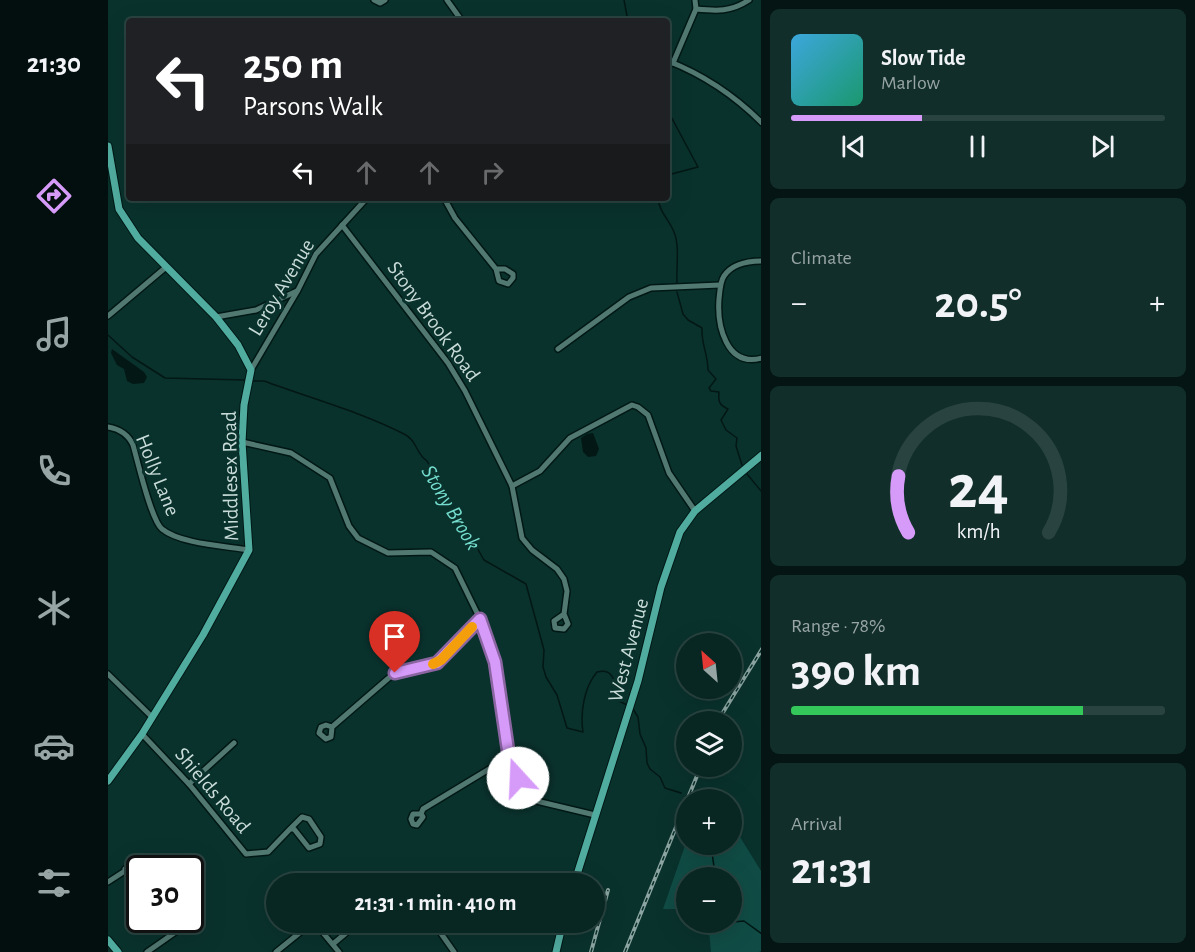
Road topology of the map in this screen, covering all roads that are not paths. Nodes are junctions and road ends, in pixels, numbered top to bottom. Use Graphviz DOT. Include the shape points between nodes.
graph roads {
  1 [pos="374,0"];
  2 [pos="385,0"];
  3 [pos="447,0"];
  4 [pos="695,0"];
  5 [pos="749,0"];
  6 [pos="696,9"];
  7 [pos="460,18"];
  8 [pos="670,62"];
  9 [pos="761,122"];
  10 [pos="108,146"];
  11 [pos="364,201"];
  12 [pos="446,201"];
  13 [pos="342,225"];
  14 [pos="761,261"];
  15 [pos="165,268"];
  16 [pos="496,269"];
  17 [pos="720,285"];
  18 [pos="298,290"];
  19 [pos="108,316"];
  20 [pos="216,317"];
  21 [pos="558,350"];
  22 [pos="761,358"];
  23 [pos="251,370"];
  24 [pos="108,427"];
  25 [pos="242,442"];
  26 [pos="761,456"];
  27 [pos="512,486"];
  28 [pos="695,511"];
  29 [pos="249,550"];
  30 [pos="564,614"];
  31 [pos="480,619"];
  32 [pos="108,674"];
  33 [pos="152,717"];
  34 [pos="332,727"];
  35 [pos="142,734"];
  36 [pos="234,743"];
  37 [pos="509,757"];
  38 [pos="108,781"];
  39 [pos="189,784"];
  40 [pos="421,814"];
  41 [pos="596,815"];
  42 [pos="290,829"];
  43 [pos="124,869"];
  44 [pos="578,873"];
  45 [pos="108,882"];
  46 [pos="174,933"];
  47 [pos="300,933"];
  48 [pos="324,933"];
  49 [pos="346,933"];
  50 [pos="441,933"];
  51 [pos="560,933"];
  52 [pos="109,944"];
  53 [pos="333,944"];
  54 [pos="118,952"];
  55 [pos="147,952"];
  56 [pos="276,952"];
  57 [pos="339,952"];
  58 [pos="454,952"];
  59 [pos="556,952"];
  1 -- 2 [label="street"];
  3 -- 7 [label="street"];
  4 -- 6 [label="street"];
  5 -- 6 [label="street" via="724,12"];
  6 -- 8 [label="street"];
  8 -- 9 [label="street" via="726,90"];
  10 -- 15 [label="main road" via="119,209"];
  11 -- 13 [label="street, Leroy Avenue"];
  12 -- 16 [label="street"];
  13 -- 18 [label="street, Leroy Avenue" via="316,254"];
  13 -- 27 [label="street, Stony Brook Road" via="448,363"];
  14 -- 17 [label="street" via="735,266"];
  15 -- 19 [label="street"];
  15 -- 20 [label="main road"];
  17 -- 21 [label="street" via="637,292"];
  17 -- 22 [label="street" via="719,320 727,343 735,355 747,360"];
  18 -- 20 [label="street" via="256,310"];
  18 -- 23 [label="street, Leroy Avenue"];
  20 -- 23 [label="main road"];
  23 -- 25 [label="main road, Middlesex Road"];
  24 -- 29 [label="street, Holly Lane" via="129,437 160,528 177,537"];
  25 -- 29 [label="main road, Middlesex Road"];
  25 -- 31 [label="street" via="291,453 330,477 349,526 358,538 388,553 431,552 455,568"];
  26 -- 28 [label="main road, West Avenue"];
  27 -- 28 [label="street" via="540,471 570,438 632,405 648,415 669,473"];
  27 -- 30 [label="street, Stony Brook Road" via="522,538 561,573 567,591"];
  28 -- 41 [label="main road, West Avenue" via="680,532 663,581 638,681"];
  29 -- 33 [label="main road, Middlesex Road"];
  31 -- 34 [label="street" via="441,660 391,676"];
  31 -- 37 [label="street" via="495,662"];
  32 -- 33 [label="street"];
  33 -- 35 [label="main road, Middlesex Road"];
  35 -- 38 [label="main road, Middlesex Road"];
  35 -- 39 [label="street, Shields Road"];
  36 -- 39 [label="street"];
  37 -- 40 [label="street" via="423,809"];
  37 -- 41 [label="street" via="528,799"];
  39 -- 42 [label="street, Shields Road" via="246,854 268,852"];
  41 -- 44 [label="main road, West Avenue"];
  42 -- 42 [label="street" via="309,849 320,844 321,837 309,819 302,817"];
  43 -- 45 [label="street"];
  46 -- 55 [label="street"];
  47 -- 56 [label="street"];
  48 -- 53 [label="street"];
  49 -- 53 [label="street"];
  50 -- 58 [label="street"];
  51 -- 59 [label="main road"];
  52 -- 54 [label="main road"];
  53 -- 57 [label="street"];
}
